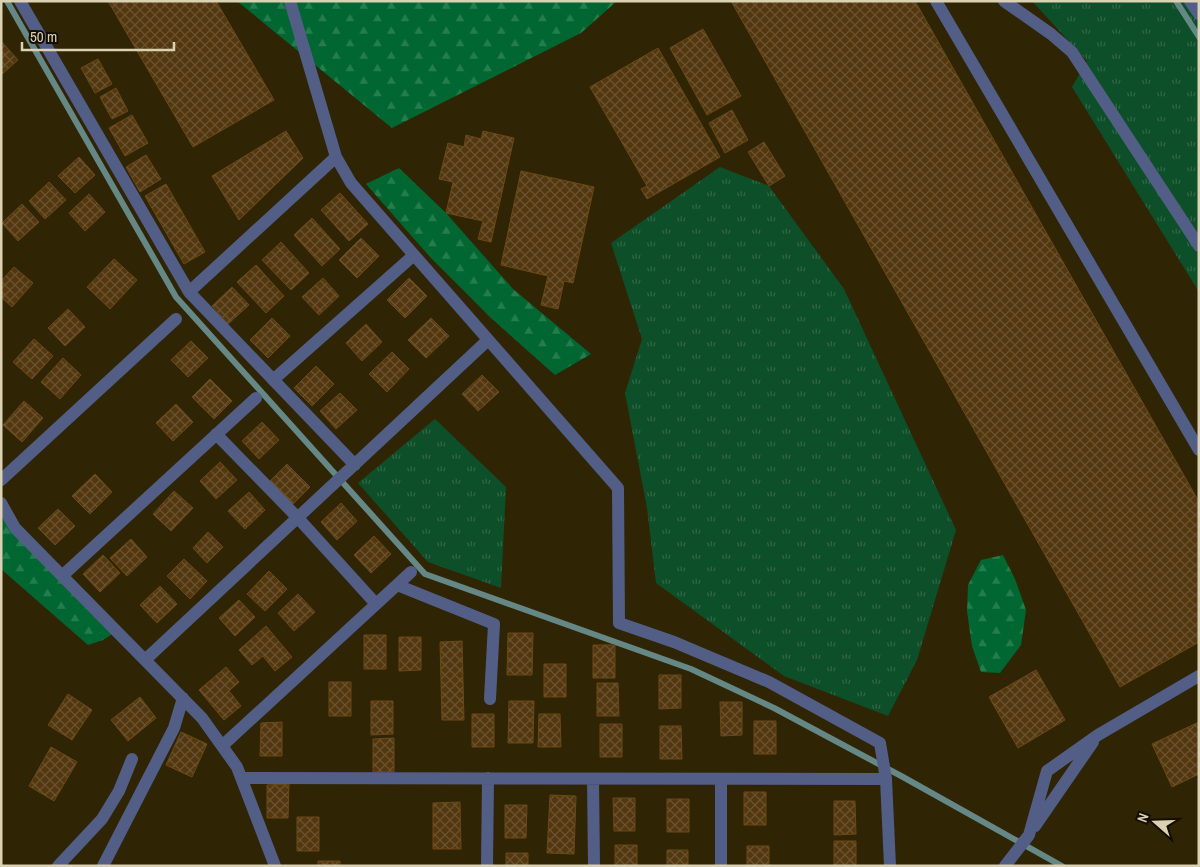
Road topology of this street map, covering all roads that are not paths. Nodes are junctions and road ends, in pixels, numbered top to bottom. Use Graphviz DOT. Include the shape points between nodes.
graph roads {
  1 [pos="20,1"];
  2 [pos="290,1"];
  3 [pos="936,1"];
  4 [pos="1004,1"];
  5 [pos="1190,1"];
  6 [pos="1199,14"];
  7 [pos="336,157"];
  8 [pos="1199,246"];
  9 [pos="414,255"];
  10 [pos="189,292"];
  11 [pos="176,319"];
  12 [pos="488,340"];
  13 [pos="273,380"];
  14 [pos="256,398"];
  15 [pos="216,434"];
  16 [pos="1199,450"];
  17 [pos="355,465"];
  18 [pos="1,480"];
  19 [pos="1,503"];
  20 [pos="298,518"];
  21 [pos="411,572"];
  22 [pos="62,576"];
  23 [pos="397,585"];
  24 [pos="376,604"];
  25 [pos="146,660"];
  26 [pos="1199,676"];
  27 [pos="183,698"];
  28 [pos="490,699"];
  29 [pos="1098,735"];
  30 [pos="222,746"];
  31 [pos="132,759"];
  32 [pos="241,778"];
  33 [pos="488,778"];
  34 [pos="592,779"];
  35 [pos="721,779"];
  36 [pos="886,780"];
  37 [pos="1029,835"];
  38 [pos="58,866"];
  39 [pos="103,866"];
  40 [pos="275,866"];
  41 [pos="486,866"];
  42 [pos="594,866"];
  43 [pos="721,866"];
  44 [pos="890,866"];
  45 [pos="1005,866"];
  1 -- 10 [label="street"];
  2 -- 7 [label="street"];
  3 -- 16 [label="street"];
  4 -- 8 [label="street" via="1072,52"];
  5 -- 6 [label="street"];
  7 -- 9 [label="street" via="351,183"];
  7 -- 10 [label="street"];
  9 -- 12 [label="street"];
  9 -- 13 [label="street"];
  10 -- 13 [label="street"];
  11 -- 18 [label="street"];
  12 -- 17 [label="street"];
  12 -- 36 [label="street" via="618,488 619,623 769,682 880,743"];
  13 -- 17 [label="street"];
  14 -- 15 [label="street"];
  15 -- 20 [label="street"];
  15 -- 22 [label="street"];
  17 -- 20 [label="street"];
  19 -- 22 [label="street" via="15,528"];
  20 -- 24 [label="street"];
  20 -- 25 [label="street"];
  21 -- 23 [label="street"];
  22 -- 25 [label="street"];
  23 -- 24 [label="street"];
  23 -- 28 [label="street" via="494,624"];
  24 -- 30 [label="street"];
  25 -- 27 [label="street"];
  26 -- 29 [label="street"];
  27 -- 30 [label="street"];
  27 -- 39 [label="street" via="174,728"];
  29 -- 37 [label="street"];
  29 -- 37 [label="street" via="1046,771"];
  30 -- 32 [label="street"];
  31 -- 38 [label="street" via="102,819"];
  32 -- 33 [label="street"];
  32 -- 40 [label="street"];
  33 -- 34 [label="street"];
  33 -- 41 [label="street"];
  34 -- 35 [label="street"];
  34 -- 42 [label="street"];
  35 -- 36 [label="street"];
  35 -- 43 [label="street"];
  36 -- 44 [label="street"];
  37 -- 45 [label="street"];
}
